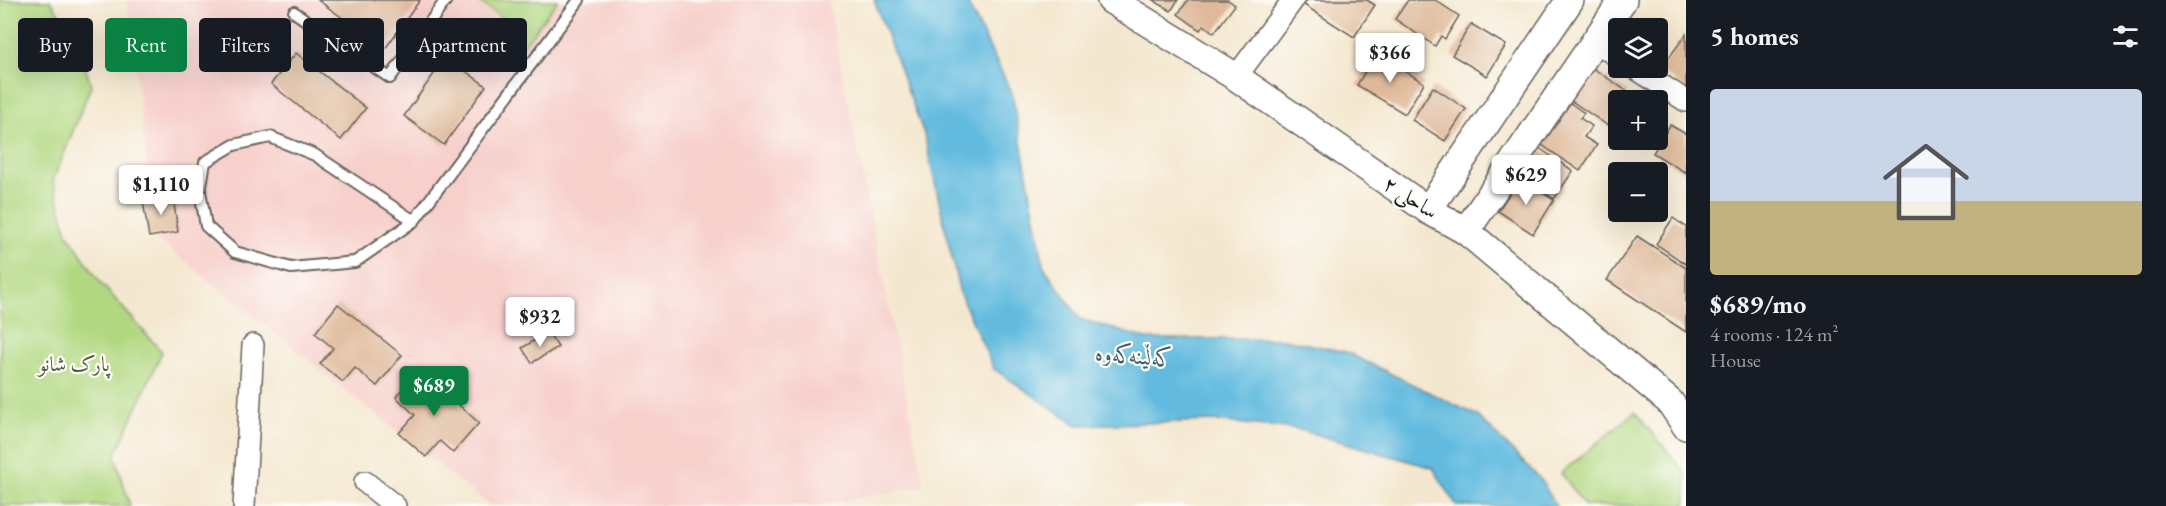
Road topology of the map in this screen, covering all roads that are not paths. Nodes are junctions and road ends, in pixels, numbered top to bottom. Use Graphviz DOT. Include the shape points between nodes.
graph roads {
  1 [pos="446,0"];
  2 [pos="579,0"];
  3 [pos="1111,0"];
  4 [pos="1293,0"];
  5 [pos="1570,0"];
  6 [pos="1623,0"];
  7 [pos="294,12"];
  8 [pos="1595,41"];
  9 [pos="1608,50"];
  10 [pos="1236,77"];
  11 [pos="1650,78"];
  12 [pos="1686,101"];
  13 [pos="1428,210"];
  14 [pos="414,221"];
  15 [pos="1467,231"];
  16 [pos="253,345"];
  17 [pos="1678,401"];
  18 [pos="1686,426"];
  19 [pos="365,482"];
  20 [pos="386,503"];
  21 [pos="244,506"];
  1 -- 7 [label="lane" via="390,78"];
  2 -- 14 [label="lane"];
  3 -- 10 [label="street, ساحلی ۲"];
  4 -- 10 [label="street"];
  5 -- 13 [label="street"];
  6 -- 8 [label="street"];
  8 -- 9 [label="street"];
  8 -- 15 [label="street"];
  10 -- 13 [label="street, ساحلی ۲"];
  11 -- 12 [label="street"];
  13 -- 15 [label="street, ساحلی ۲"];
  14 -- 14 [label="lane" via="355,262 291,268 280,265 235,252 206,226 200,192 205,162 234,145 270,137 315,155"];
  15 -- 17 [label="street, ساحلی ۲"];
  16 -- 21 [label="street"];
  17 -- 18 [label="street, ساحلی ۲"];
  19 -- 20 [label="street"];
}
